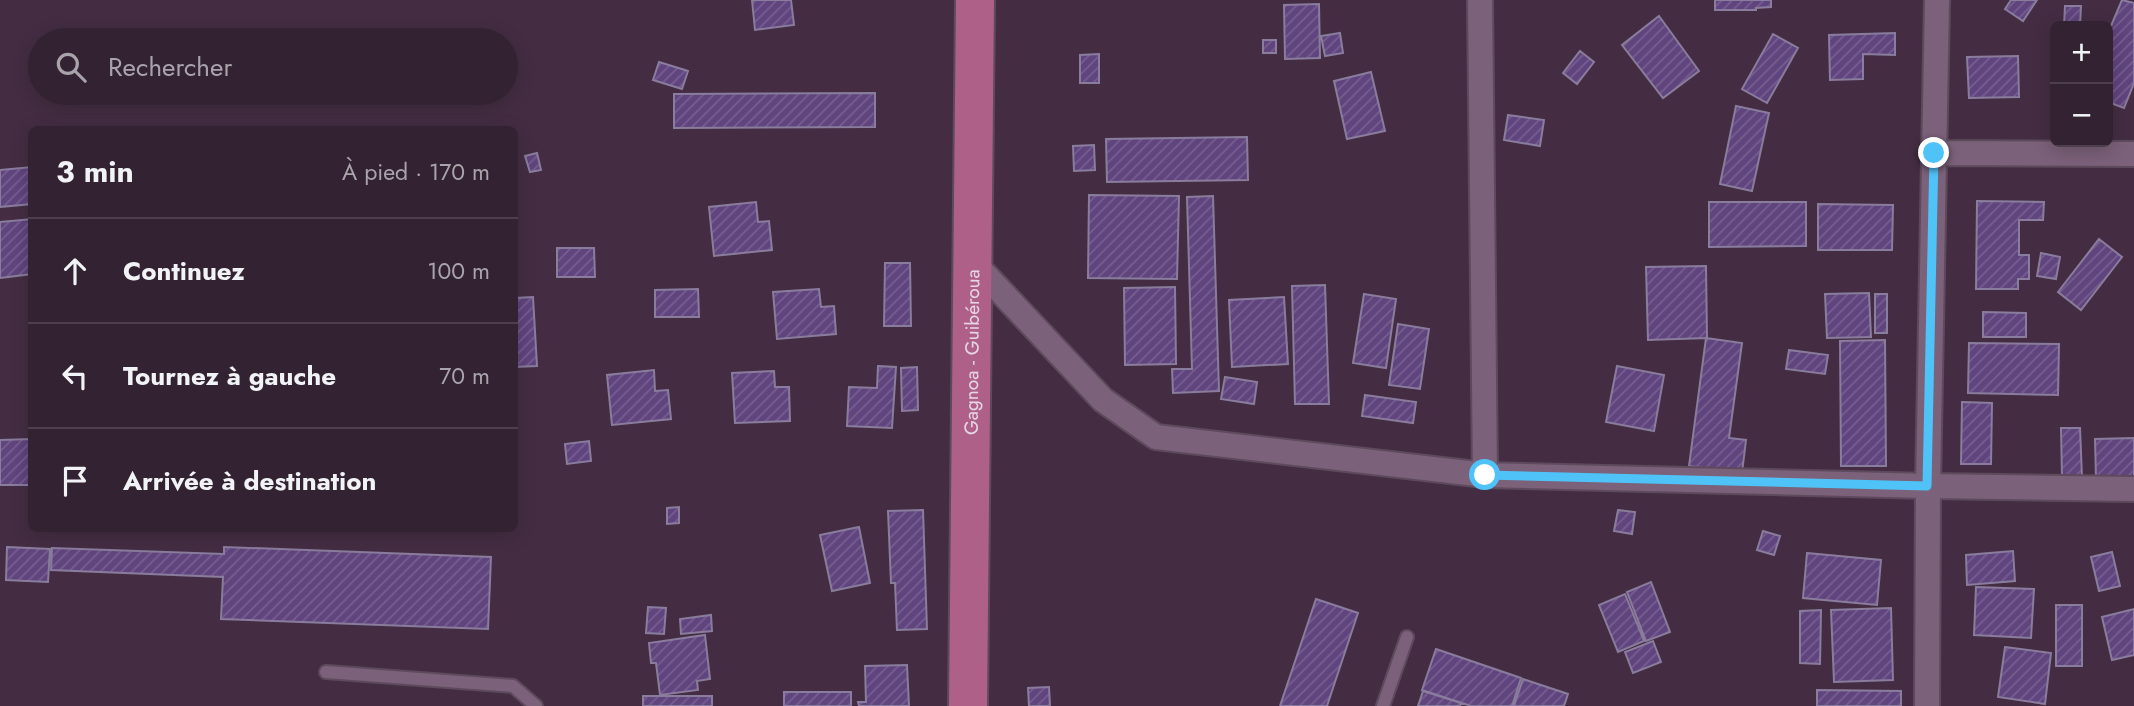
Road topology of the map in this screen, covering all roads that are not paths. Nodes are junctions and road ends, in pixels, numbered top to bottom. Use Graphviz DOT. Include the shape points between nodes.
graph roads {
  1 [pos="975,0"];
  2 [pos="1480,0"];
  3 [pos="1937,0"];
  4 [pos="1934,153"];
  5 [pos="2134,154"];
  6 [pos="974,263"];
  7 [pos="1485,475"];
  8 [pos="1927,486"];
  9 [pos="2134,489"];
  10 [pos="1407,636"];
  11 [pos="326,671"];
  12 [pos="536,706"];
  13 [pos="968,706"];
  14 [pos="1383,706"];
  15 [pos="1927,706"];
  1 -- 6 [label="main road, Gagnoa - Guibéroua"];
  2 -- 7 [label="street"];
  3 -- 4 [label="street"];
  4 -- 5 [label="street"];
  4 -- 8 [label="street"];
  6 -- 7 [label="street" via="1103,400 1156,437"];
  6 -- 13 [label="main road, Gagnoa - Guibéroua"];
  7 -- 8 [label="street"];
  8 -- 9 [label="street"];
  8 -- 15 [label="street"];
  10 -- 14 [label="lane"];
  11 -- 12 [label="lane" via="513,686"];
}
